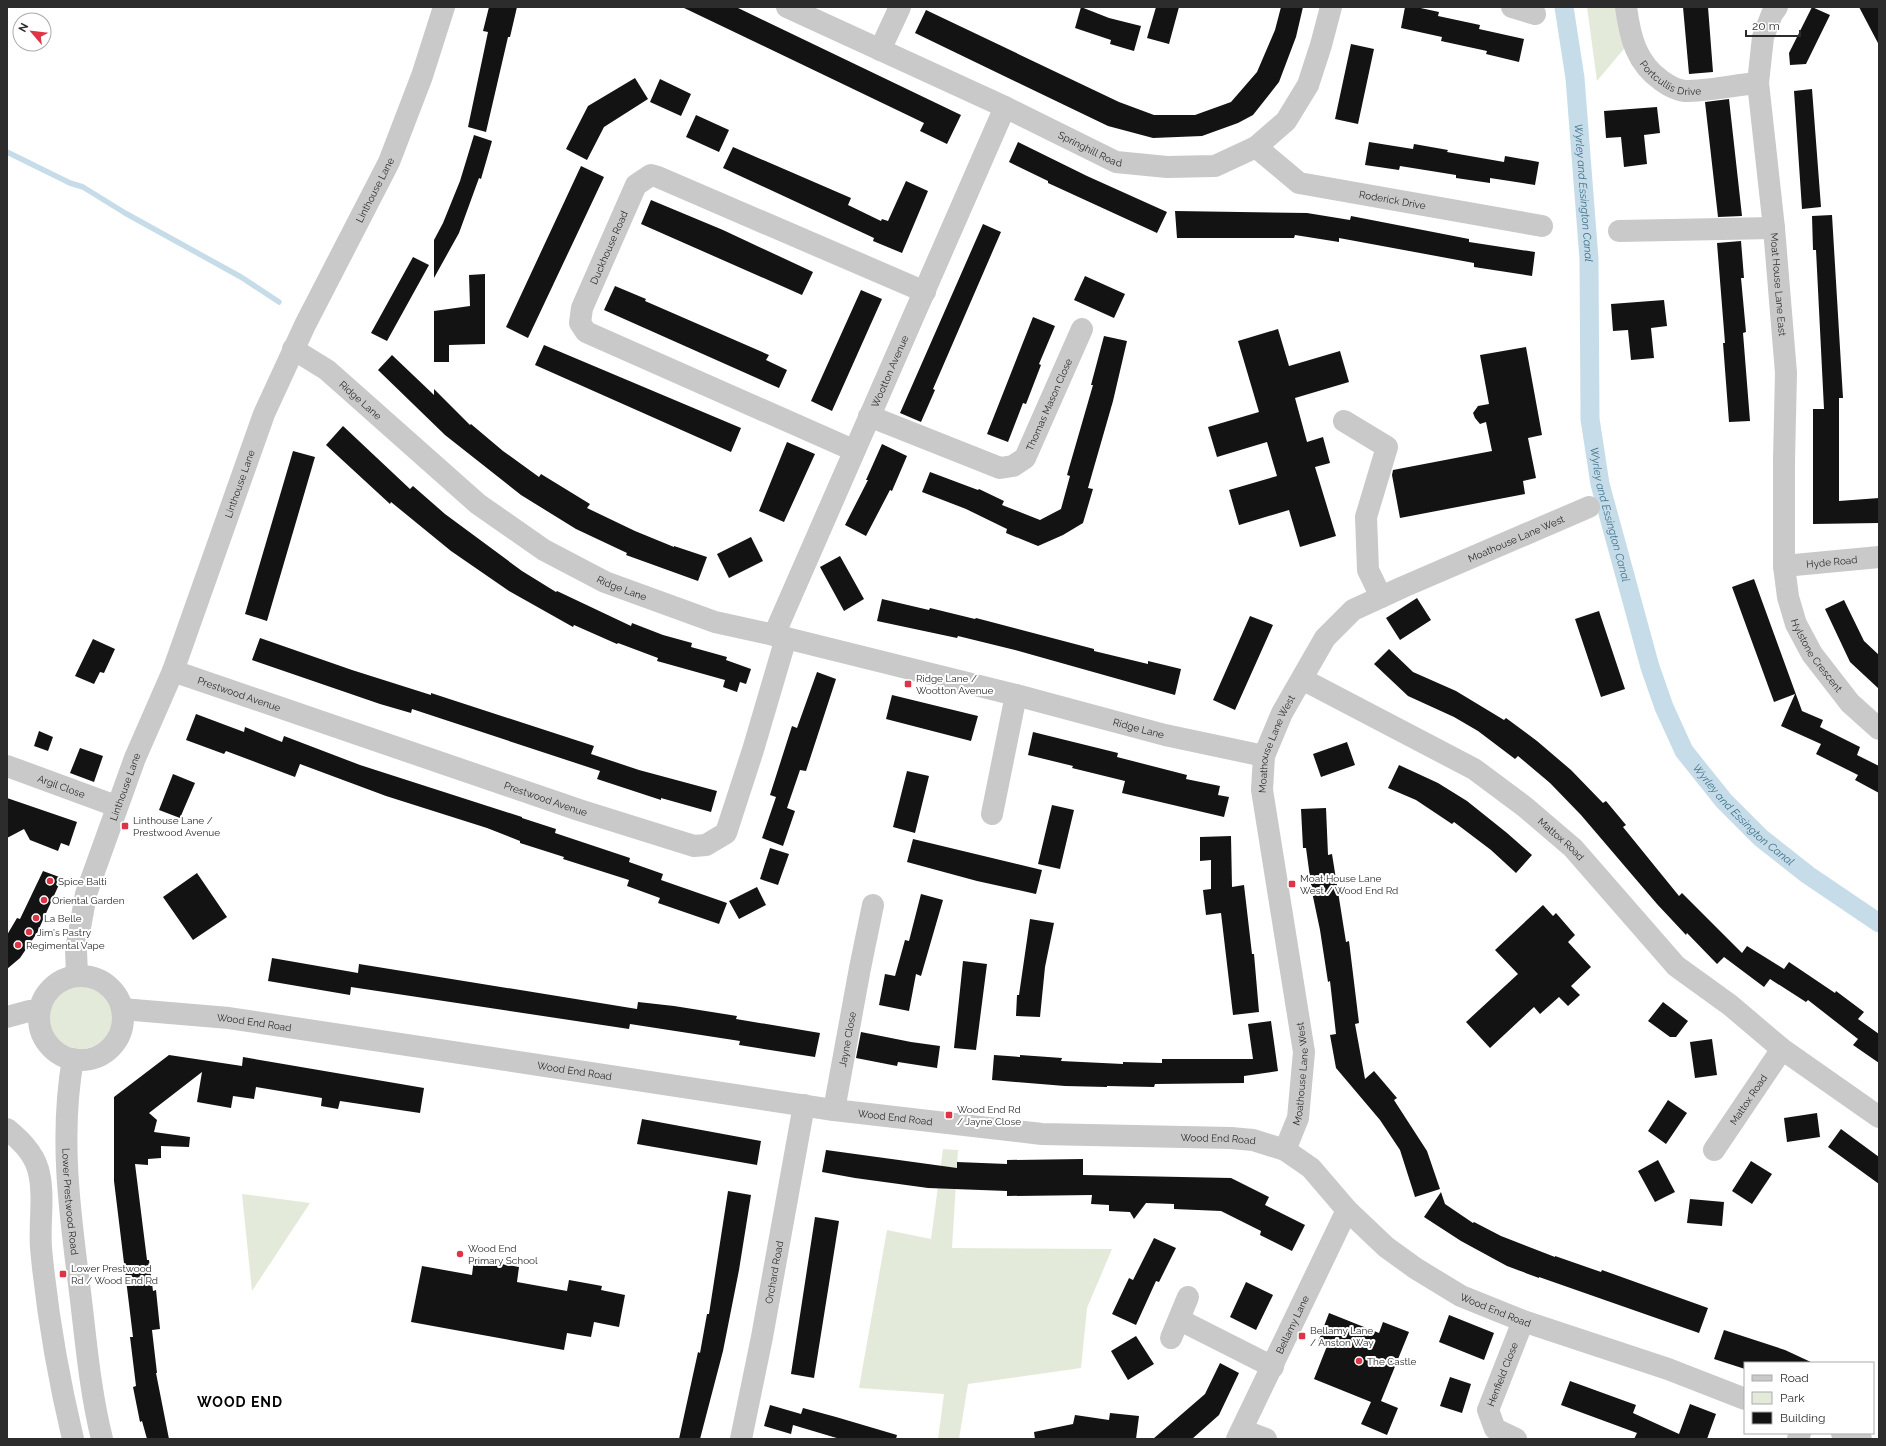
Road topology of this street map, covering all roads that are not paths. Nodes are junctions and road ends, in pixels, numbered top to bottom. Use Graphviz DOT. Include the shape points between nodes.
graph roads {
  1 [pos="444,7"];
  2 [pos="786,7"];
  3 [pos="900,7"];
  4 [pos="1330,7"];
  5 [pos="1512,7"];
  6 [pos="1626,7"];
  7 [pos="1777,7"];
  8 [pos="1535,14"];
  9 [pos="880,50"];
  10 [pos="1758,83"];
  11 [pos="1005,107"];
  12 [pos="1256,147"];
  13 [pos="1542,226"];
  14 [pos="1774,228"];
  15 [pos="1619,231"];
  16 [pos="925,292"];
  17 [pos="1082,329"];
  18 [pos="293,349"];
  19 [pos="869,416"];
  20 [pos="1344,421"];
  21 [pos="854,450"];
  22 [pos="1588,507"];
  23 [pos="1879,557"];
  24 [pos="1784,566"];
  25 [pos="1381,597"];
  26 [pos="780,636"];
  27 [pos="173,671"];
  28 [pos="1302,679"];
  29 [pos="1016,695"];
  30 [pos="1879,728"];
  31 [pos="1264,756"];
  32 [pos="7,766"];
  33 [pos="116,806"];
  34 [pos="992,814"];
  35 [pos="873,905"];
  36 [pos="77,975"];
  37 [pos="122,1010"];
  38 [pos="38,1012"];
  39 [pos="7,1017"];
  40 [pos="1782,1049"];
  41 [pos="73,1059"];
  42 [pos="804,1105"];
  43 [pos="834,1110"];
  44 [pos="1879,1118"];
  45 [pos="7,1128"];
  46 [pos="1285,1150"];
  47 [pos="1714,1150"];
  48 [pos="1347,1210"];
  49 [pos="1188,1297"];
  50 [pos="1523,1321"];
  51 [pos="1273,1367"];
  52 [pos="1744,1399"];
  53 [pos="1845,1434"];
  54 [pos="1239,1435"];
  55 [pos="73,1439"];
  56 [pos="102,1439"];
  57 [pos="741,1439"];
  58 [pos="1266,1439"];
  59 [pos="1516,1439"];
  60 [pos="1862,1439"];
  1 -- 18 [label="street, Linthouse Lane" via="422,76 389,162"];
  2 -- 9 [label="street, Springhill Road"];
  3 -- 9 [label="street"];
  4 -- 12 [label="street, Springhill Road" via="1308,85 1286,121"];
  5 -- 8 [label="street"];
  6 -- 10 [label="street, Portcullis Drive" via="1633,46 1643,63 1656,77 1671,87 1684,91"];
  7 -- 10 [label="street, Moat House Lane East" via="1763,37"];
  9 -- 11 [label="street, Springhill Road"];
  10 -- 14 [label="street, Moat House Lane East"];
  11 -- 12 [label="street, Springhill Road" via="1116,162 1167,167 1215,166"];
  11 -- 16 [label="street, Wootton Avenue"];
  12 -- 13 [label="street, Roderick Drive" via="1299,183"];
  14 -- 15 [label="street"];
  14 -- 24 [label="street, Moat House Lane East" via="1786,374"];
  16 -- 19 [label="street, Wootton Avenue"];
  16 -- 21 [label="street, Duckhouse Road" via="658,177 651,175 636,185 582,308 580,323 586,332"];
  17 -- 19 [label="street, Thomas Mason Close" via="1025,458 1013,466 1000,468"];
  18 -- 26 [label="street, Ridge Lane" via="326,370 478,504 544,550 605,582 650,600 715,622"];
  18 -- 27 [label="street, Linthouse Lane" via="253,443"];
  19 -- 21 [label="street, Wootton Avenue"];
  20 -- 25 [label="street" via="1387,447 1366,517 1368,570"];
  21 -- 26 [label="street, Wootton Avenue"];
  22 -- 25 [label="street, Moathouse Lane West"];
  23 -- 24 [label="street, Hyde Road"];
  24 -- 30 [label="street, Hylstone Crescent" via="1788,597 1796,624 1812,654 1850,703"];
  25 -- 28 [label="street, Moathouse Lane West" via="1353,610 1325,638"];
  26 -- 27 [label="street, Prestwood Avenue" via="753,750 726,833 706,845 694,846 579,810"];
  26 -- 29 [label="street, Ridge Lane"];
  27 -- 33 [label="street, Linthouse Lane" via="134,758"];
  28 -- 31 [label="street, Moathouse Lane West" via="1282,713"];
  28 -- 40 [label="street, Mattox Road" via="1474,769 1525,807 1572,848 1676,966 1730,1005"];
  29 -- 31 [label="street, Ridge Lane" via="1165,735"];
  29 -- 34 [label="street"];
  31 -- 46 [label="street, Moathouse Lane West" via="1262,790 1304,1052 1298,1118"];
  32 -- 33 [label="street, Argil Close"];
  33 -- 36 [label="street, Linthouse Lane" via="86,894 76,950"];
  35 -- 43 [label="street, Jayne Close"];
  36 -- 37 [label="street" via="103,982 113,991"];
  36 -- 38 [label="street" via="56,984 46,994"];
  37 -- 41 [label="street" via="119,1036 111,1046 89,1059"];
  37 -- 42 [label="street, Wood End Road" via="229,1018"];
  38 -- 39 [label="street" via="29,1010"];
  38 -- 41 [label="street" via="39,1024 48,1043 56,1051"];
  40 -- 44 [label="street, Mattox Road"];
  40 -- 47 [label="street, Mattox Road"];
  41 -- 56 [label="street, Lower Prestwood Road" via="66,1115 68,1188 90,1373"];
  42 -- 43 [label="street, Wood End Road"];
  42 -- 57 [label="street, Orchard Road"];
  43 -- 46 [label="street, Wood End Road" via="1042,1134 1231,1138 1253,1140"];
  45 -- 55 [label="street" via="22,1142 38,1168 41,1184 41,1246 49,1321"];
  46 -- 48 [label="street, Wood End Road" via="1311,1168"];
  48 -- 50 [label="street, Wood End Road" via="1386,1246 1415,1268 1461,1296"];
  48 -- 51 [label="street, Bellamy Lane"];
  49 -- 51 [label="street" via="1175,1329"];
  50 -- 52 [label="street, Wood End Road" via="1668,1368"];
  50 -- 59 [label="street, Henfield Close" via="1488,1410 1495,1429"];
  51 -- 54 [label="street, Bellamy Lane"];
  53 -- 60 [label="street"];
  54 -- 58 [label="street"];
}
